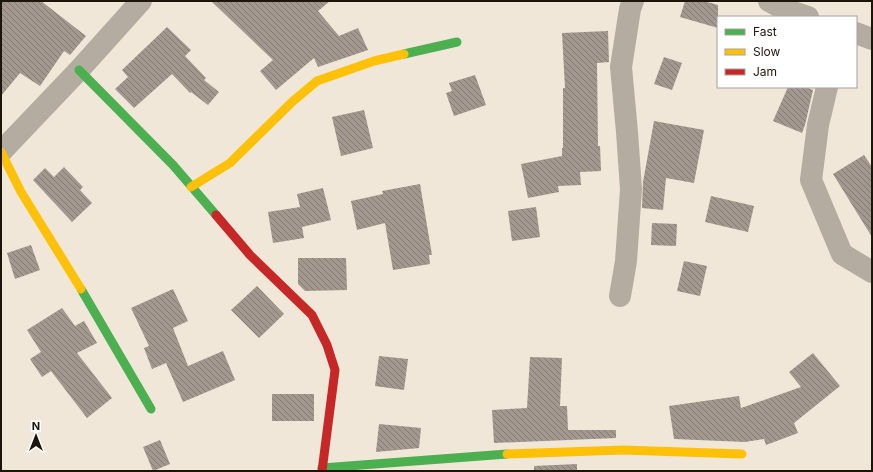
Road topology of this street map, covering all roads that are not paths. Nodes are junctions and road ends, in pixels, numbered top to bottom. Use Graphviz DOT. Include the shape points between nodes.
graph roads {
  1 [pos="140,1"];
  2 [pos="633,1"];
  3 [pos="769,1"];
  4 [pos="805,16"];
  5 [pos="857,33"];
  6 [pos="872,38"];
  7 [pos="457,42"];
  8 [pos="79,70"];
  9 [pos="827,88"];
  10 [pos="1,152"];
  11 [pos="191,187"];
  12 [pos="872,272"];
  13 [pos="620,296"];
  14 [pos="151,409"];
  15 [pos="742,454"];
  16 [pos="322,470"];
  1 -- 8 [label="street"];
  2 -- 13 [label="street" via="621,66 631,189 626,261"];
  3 -- 4 [label="street"];
  5 -- 6 [label="street"];
  7 -- 11 [label="street" via="374,61 317,81 230,162"];
  8 -- 10 [label="street"];
  8 -- 11 [label="street" via="173,165"];
  9 -- 12 [label="street" via="818,125 811,180 842,254"];
  10 -- 14 [label="street" via="21,192 72,273"];
  11 -- 16 [label="street" via="250,255 312,315 327,345 335,370"];
  15 -- 16 [label="street" via="623,450 514,454"];
}
